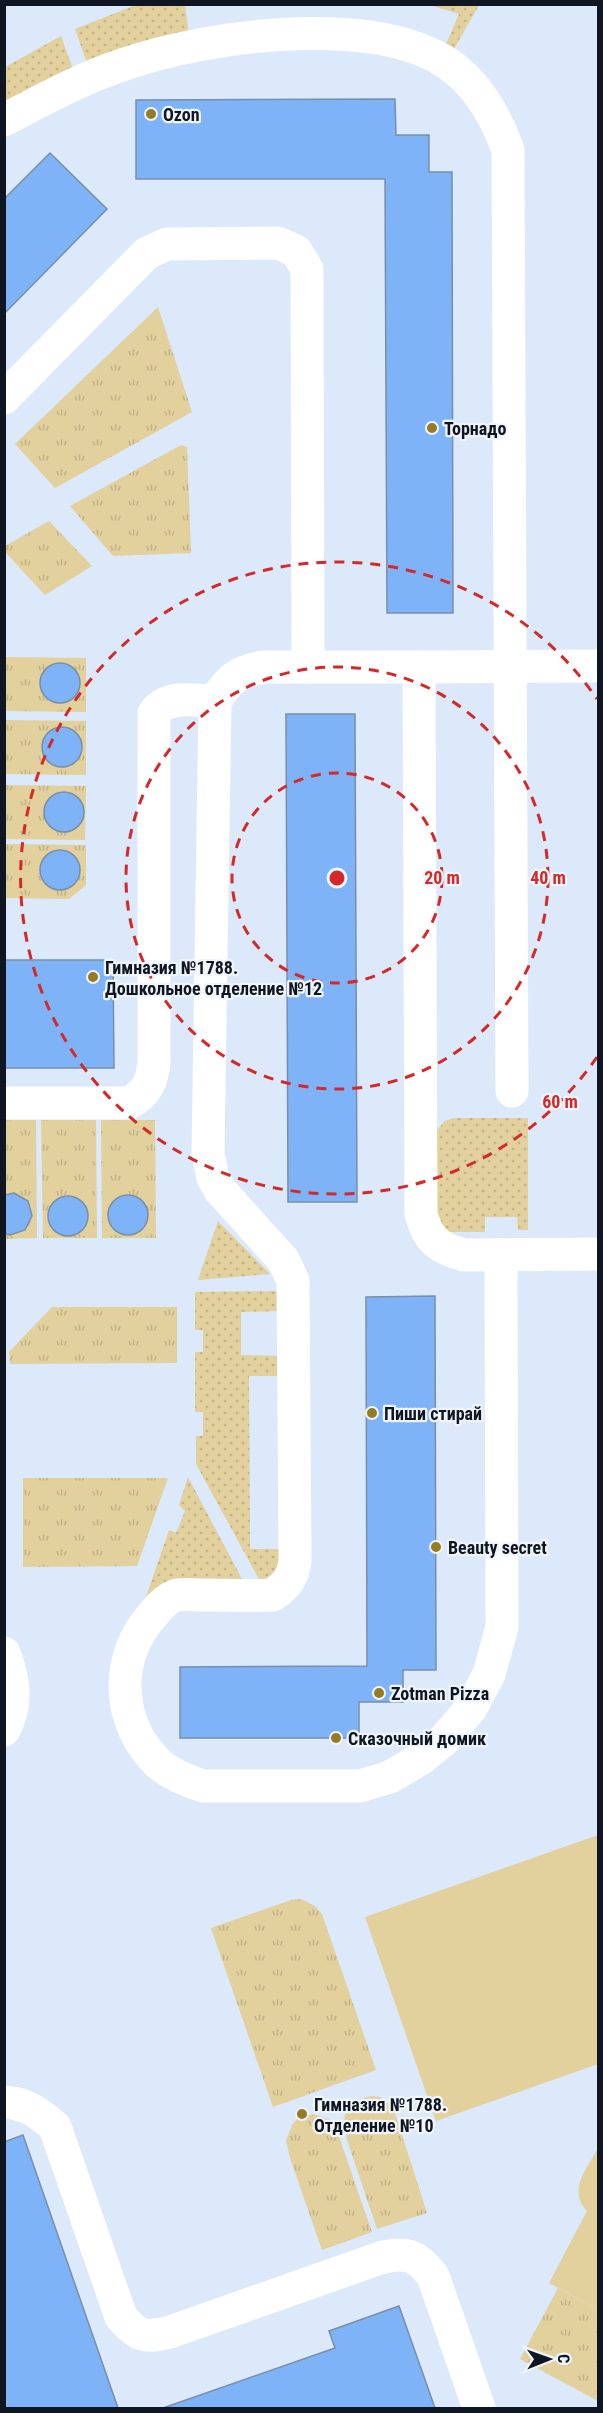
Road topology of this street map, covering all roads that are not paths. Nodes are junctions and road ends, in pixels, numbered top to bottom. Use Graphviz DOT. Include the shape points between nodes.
graph roads {
  1 [pos="4,120"];
  2 [pos="4,398"];
  3 [pos="510,666"];
  4 [pos="598,666"];
  5 [pos="308,667"];
  6 [pos="419,667"];
  7 [pos="215,701"];
  8 [pos="512,1091"];
  9 [pos="4,1103"];
  10 [pos="598,1254"];
  11 [pos="501,1255"];
  12 [pos="4,1653"];
  13 [pos="4,1730"];
  14 [pos="4,2102"];
  15 [pos="479,2409"];
  1 -- 3 [label="lane" via="88,77 126,63 194,46 298,32 391,41 441,60 471,84 499,124 508,150"];
  2 -- 5 [label="lane" via="157,247 278,243 296,251 307,269"];
  3 -- 4 [label="lane"];
  3 -- 6 [label="lane"];
  3 -- 8 [label="lane"];
  5 -- 6 [label="lane"];
  5 -- 7 [label="lane" via="246,670 228,681"];
  6 -- 11 [label="lane" via="420,1214 425,1229 446,1250 464,1255"];
  7 -- 9 [label="lane" via="168,700 154,713 154,1060 148,1088 129,1103"];
  7 -- 11 [label="lane" via="208,1154 220,1190 284,1261 293,1281 295,1562 290,1580 273,1595 175,1595 155,1611 138,1634 126,1665 124,1696 128,1715 144,1748 180,1778 204,1786 360,1786 390,1777 422,1758 443,1741 471,1708 489,1674 502,1627"];
  10 -- 11 [label="lane"];
  12 -- 13 [label="lane" via="15,1695"];
  14 -- 15 [label="lane" via="36,2110 55,2127 121,2318 134,2332 148,2337 170,2332 380,2259 396,2254 411,2256 433,2276"];
}
